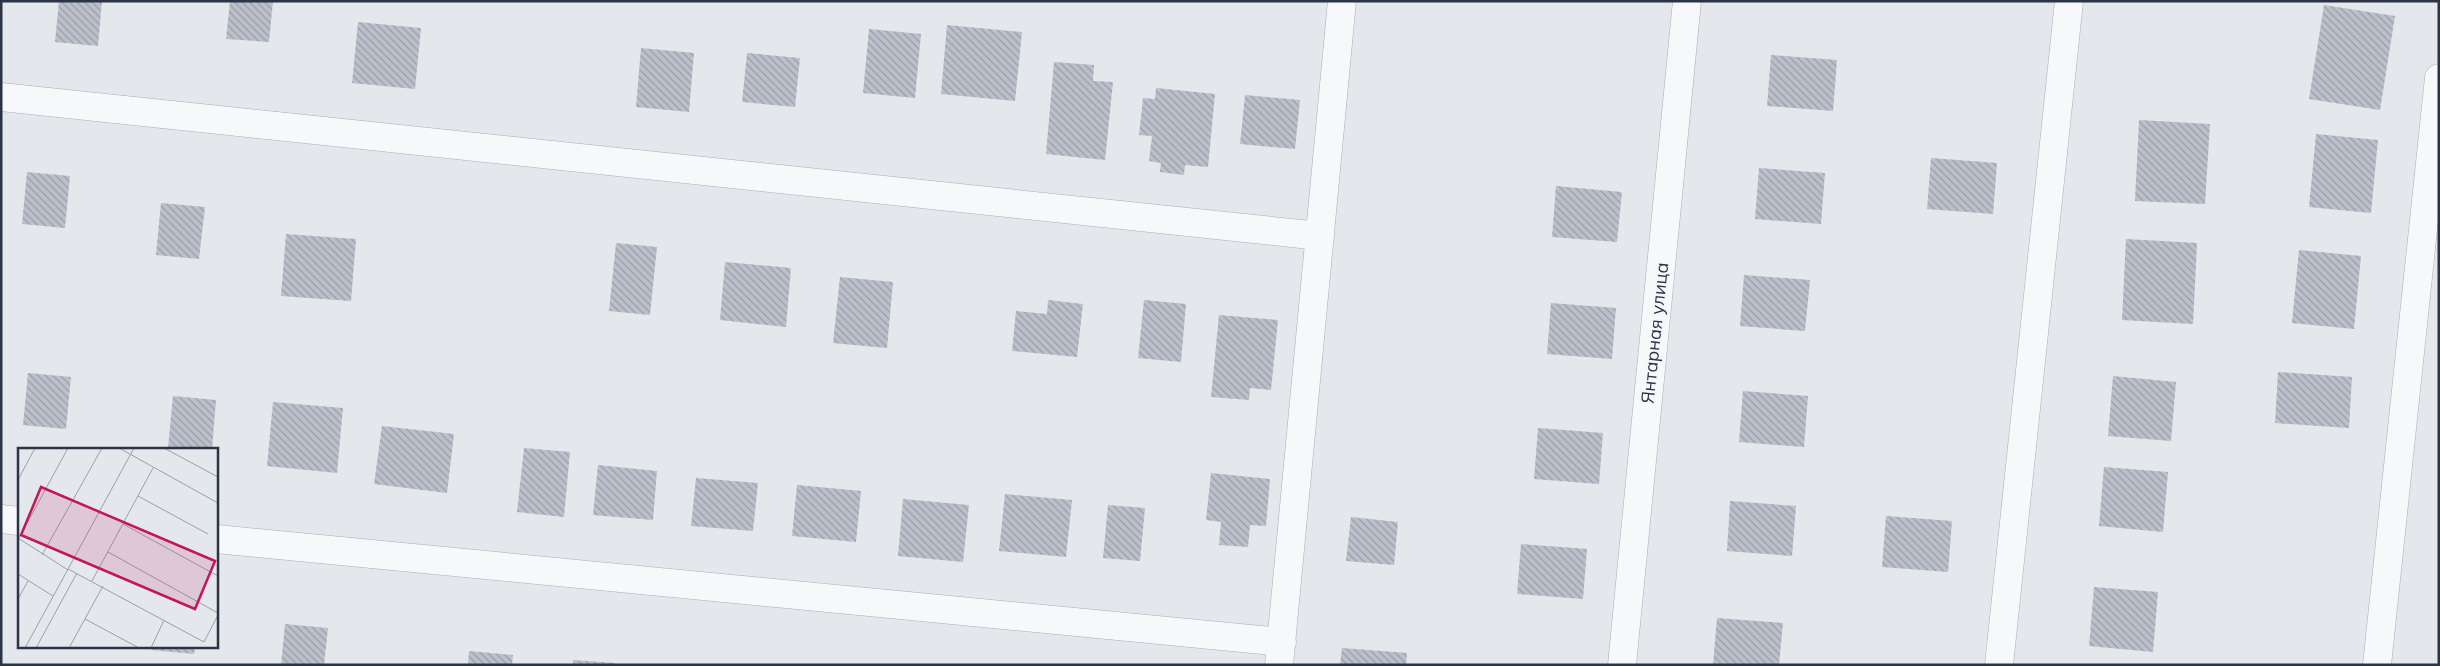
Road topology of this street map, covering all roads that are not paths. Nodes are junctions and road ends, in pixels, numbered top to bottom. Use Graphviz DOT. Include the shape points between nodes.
graph roads {
  1 [pos="1342,1"];
  2 [pos="1687,1"];
  3 [pos="2069,1"];
  4 [pos="2439,78"];
  5 [pos="1,97"];
  6 [pos="1320,236"];
  7 [pos="1,519"];
  8 [pos="18,521"];
  9 [pos="218,539"];
  10 [pos="1281,653"];
  11 [pos="1622,665"];
  12 [pos="1999,665"];
  13 [pos="2376,665"];
  1 -- 6 [label="street"];
  2 -- 11 [label="street, Янтарная улица"];
  3 -- 12 [label="street"];
  4 -- 13 [label="street"];
  5 -- 6 [label="street"];
  6 -- 10 [label="street"];
  7 -- 8 [label="street"];
  9 -- 10 [label="street"];
}
